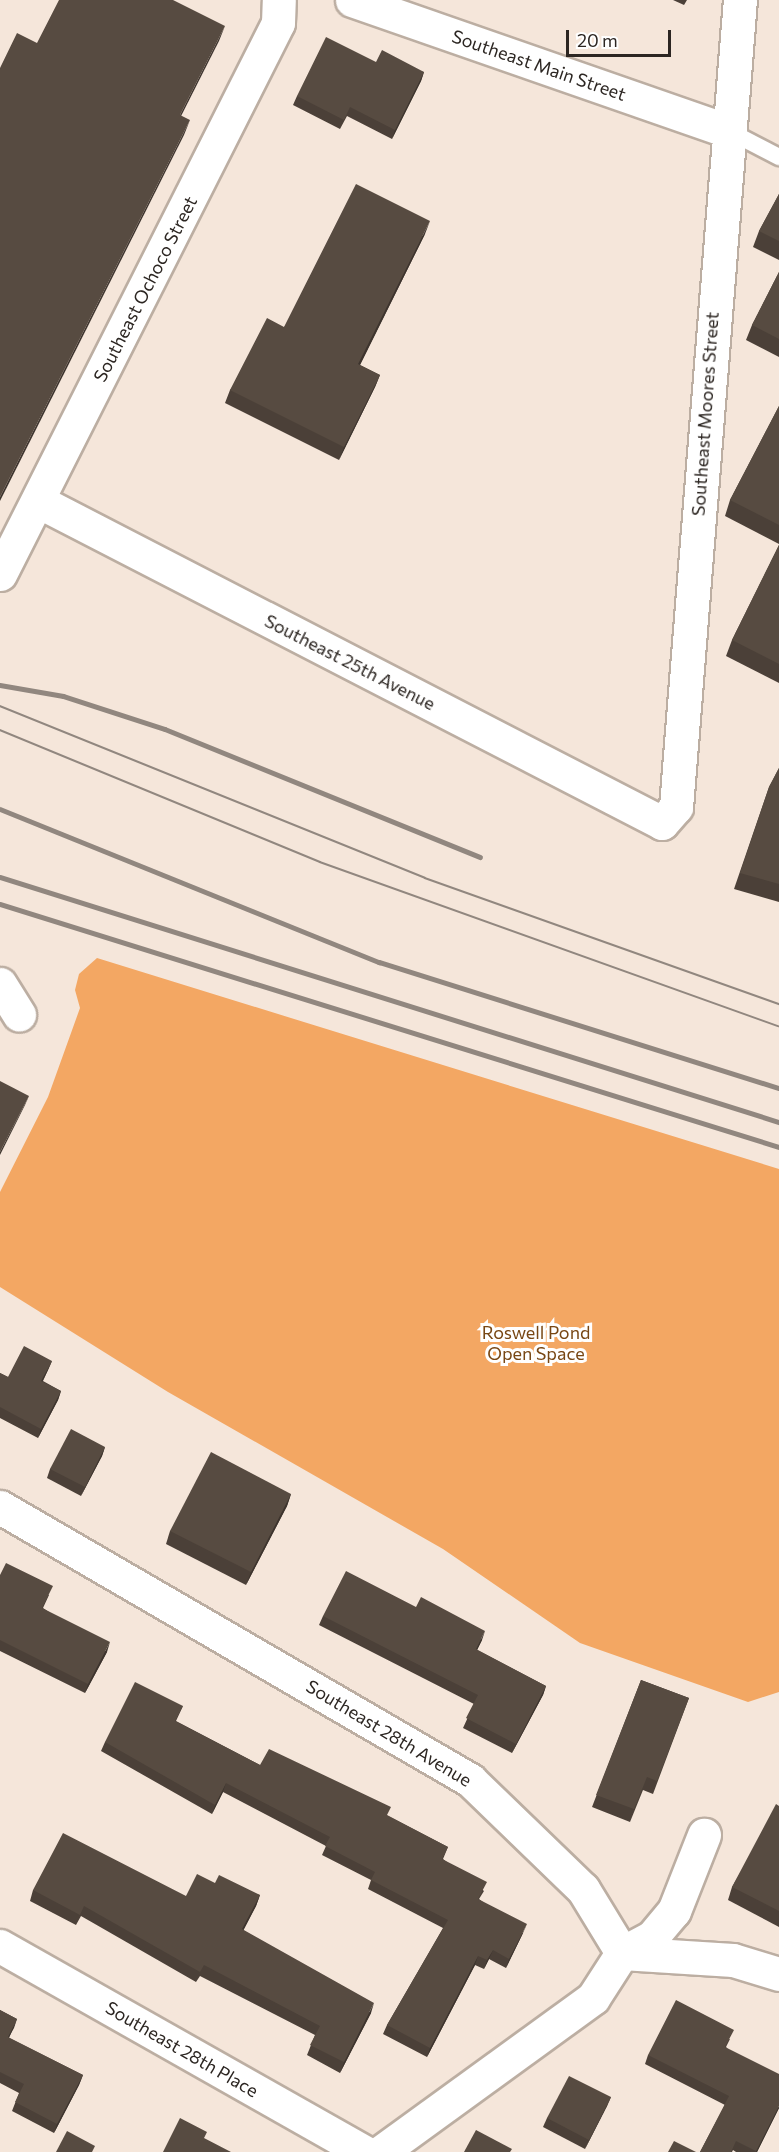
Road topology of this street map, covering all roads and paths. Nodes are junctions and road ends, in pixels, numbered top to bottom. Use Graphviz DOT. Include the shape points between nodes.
graph roads {
  1 [pos="279,0"];
  2 [pos="352,0"];
  3 [pos="740,0"];
  4 [pos="726,130"];
  5 [pos="779,157"];
  6 [pos="38,501"];
  7 [pos="0,574"];
  8 [pos="662,823"];
  9 [pos="0,984"];
  10 [pos="19,1014"];
  11 [pos="0,1507"];
  12 [pos="704,1836"];
  13 [pos="0,1946"];
  14 [pos="622,1953"];
  15 [pos="779,1974"];
  16 [pos="364,2152"];
  17 [pos="381,2152"];
  1 -- 6 [label="street, Southeast Ochoco Street" via="278,23"];
  2 -- 4 [label="street, Southeast Main Street"];
  3 -- 4 [label="street, Southeast Moores Street"];
  4 -- 5 [label="lane"];
  4 -- 8 [label="street, Southeast Moores Street" via="676,807"];
  6 -- 7 [label="street, Southeast Ochoco Street"];
  6 -- 8 [label="street, Southeast 25th Avenue"];
  9 -- 10 [label="street"];
  11 -- 14 [label="street, Southeast 28th Avenue" via="470,1780 583,1889"];
  12 -- 14 [label="street" via="669,1919"];
  13 -- 16 [label="street, Southeast 28th Place"];
  14 -- 15 [label="street" via="733,1960"];
  14 -- 17 [label="street" via="593,1998 571,2018"];
}
